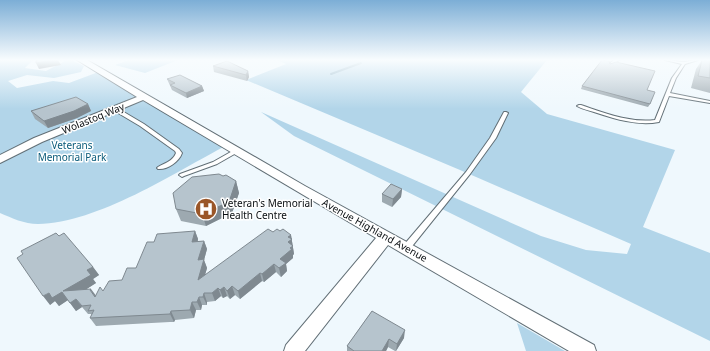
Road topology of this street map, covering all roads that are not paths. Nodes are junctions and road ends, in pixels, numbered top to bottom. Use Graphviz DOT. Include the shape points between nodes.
graph roads {
  1 [pos="109,76"];
  2 [pos="675,76"];
  3 [pos="668,94"];
  4 [pos="144,97"];
  5 [pos="710,102"];
  6 [pos="579,106"];
  7 [pos="115,109"];
  8 [pos="506,113"];
  9 [pos="236,151"];
  10 [pos="0,160"];
  11 [pos="160,168"];
  12 [pos="182,175"];
  13 [pos="386,237"];
  14 [pos="406,248"];
  15 [pos="293,351"];
  16 [pos="587,351"];
  1 -- 4 [label="street, Avenue Highland Avenue"];
  2 -- 3 [label="lane"];
  3 -- 5 [label="lane"];
  3 -- 6 [label="lane" via="657,120 648,122 625,119"];
  4 -- 7 [label="street, Wolastoq Way"];
  4 -- 9 [label="street, Avenue Highland Avenue"];
  7 -- 10 [label="street, Wolastoq Way" via="38,140"];
  7 -- 11 [label="lane" via="177,150 178,157"];
  8 -- 14 [label="lane" via="493,138 468,173"];
  9 -- 12 [label="lane" via="215,163"];
  9 -- 13 [label="street, Avenue Highland Avenue"];
  13 -- 14 [label="street, Avenue Highland Avenue"];
  13 -- 15 [label="street"];
  14 -- 16 [label="street, Avenue Highland Avenue"];
}
